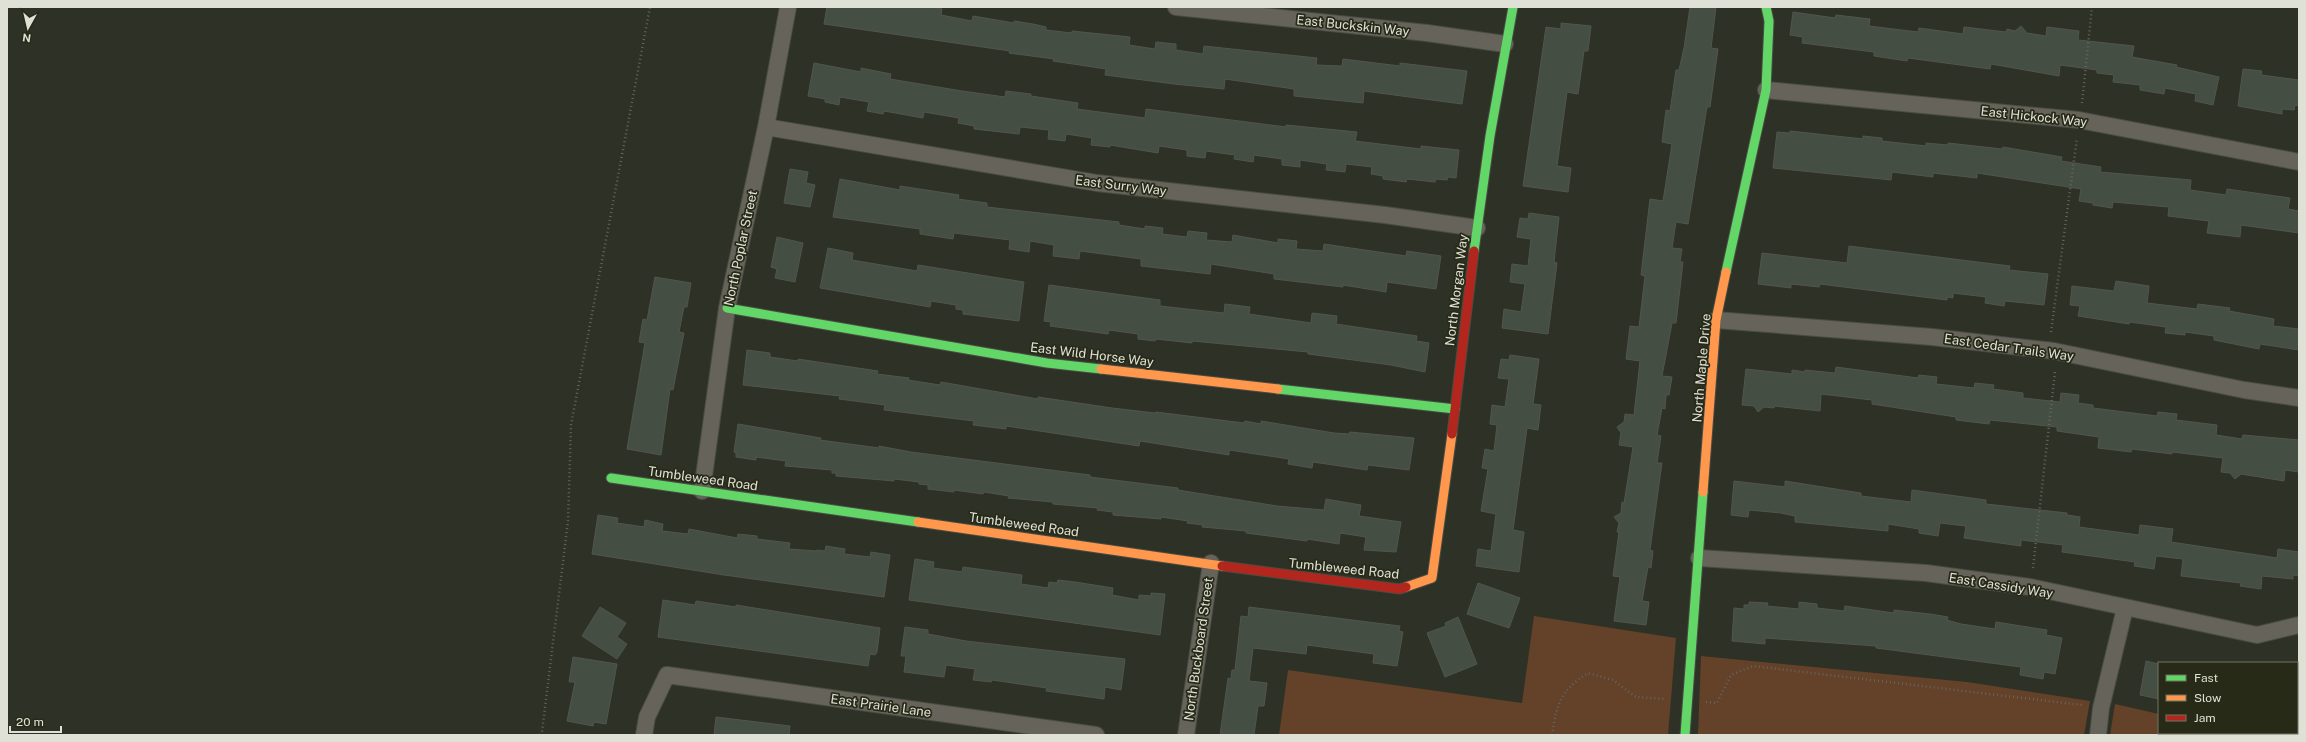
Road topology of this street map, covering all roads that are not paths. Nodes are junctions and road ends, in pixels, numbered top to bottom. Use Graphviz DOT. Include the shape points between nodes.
graph roads {
  1 [pos="788,7"];
  2 [pos="1176,7"];
  3 [pos="1513,7"];
  4 [pos="1766,7"];
  5 [pos="1505,44"];
  6 [pos="1766,90"];
  7 [pos="766,127"];
  8 [pos="2299,162"];
  9 [pos="1477,228"];
  10 [pos="727,308"];
  11 [pos="1716,320"];
  12 [pos="2299,398"];
  13 [pos="1455,410"];
  14 [pos="612,478"];
  15 [pos="702,491"];
  16 [pos="1699,558"];
  17 [pos="1211,563"];
  18 [pos="1432,578"];
  19 [pos="2125,608"];
  20 [pos="2299,625"];
  21 [pos="644,735"];
  22 [pos="1096,735"];
  23 [pos="1186,735"];
  24 [pos="1685,735"];
  25 [pos="2098,735"];
  1 -- 7 [label="street, North Poplar Street"];
  2 -- 5 [label="street, East Buckskin Way" via="1427,33"];
  3 -- 5 [label="street, North Morgan Way"];
  4 -- 6 [label="street, North Maple Drive" via="1769,21"];
  5 -- 9 [label="street, North Morgan Way"];
  6 -- 8 [label="street, East Hickock Way" via="2079,120"];
  6 -- 11 [label="street, North Maple Drive"];
  7 -- 9 [label="street, East Surry Way" via="1097,183 1385,215"];
  7 -- 10 [label="street, North Poplar Street"];
  9 -- 13 [label="street, North Morgan Way"];
  10 -- 13 [label="street, East Wild Horse Way" via="1047,363"];
  10 -- 15 [label="street, North Poplar Street"];
  11 -- 12 [label="street, East Cedar Trails Way" via="1932,337 2054,351 2244,390"];
  11 -- 16 [label="street, North Maple Drive"];
  13 -- 18 [label="street, North Morgan Way"];
  14 -- 15 [label="street, Tumbleweed Road"];
  15 -- 17 [label="street, Tumbleweed Road"];
  16 -- 19 [label="street, East Cassidy Way" via="1926,574 2030,587"];
  16 -- 24 [label="street, North Maple Drive"];
  17 -- 18 [label="street, Tumbleweed Road" via="1400,589"];
  17 -- 23 [label="street, North Buckboard Street"];
  19 -- 20 [label="street, East Cassidy Way" via="2257,635"];
  19 -- 25 [label="street" via="2101,708"];
  21 -- 22 [label="street, East Prairie Lane" via="647,717 667,675"];
}
